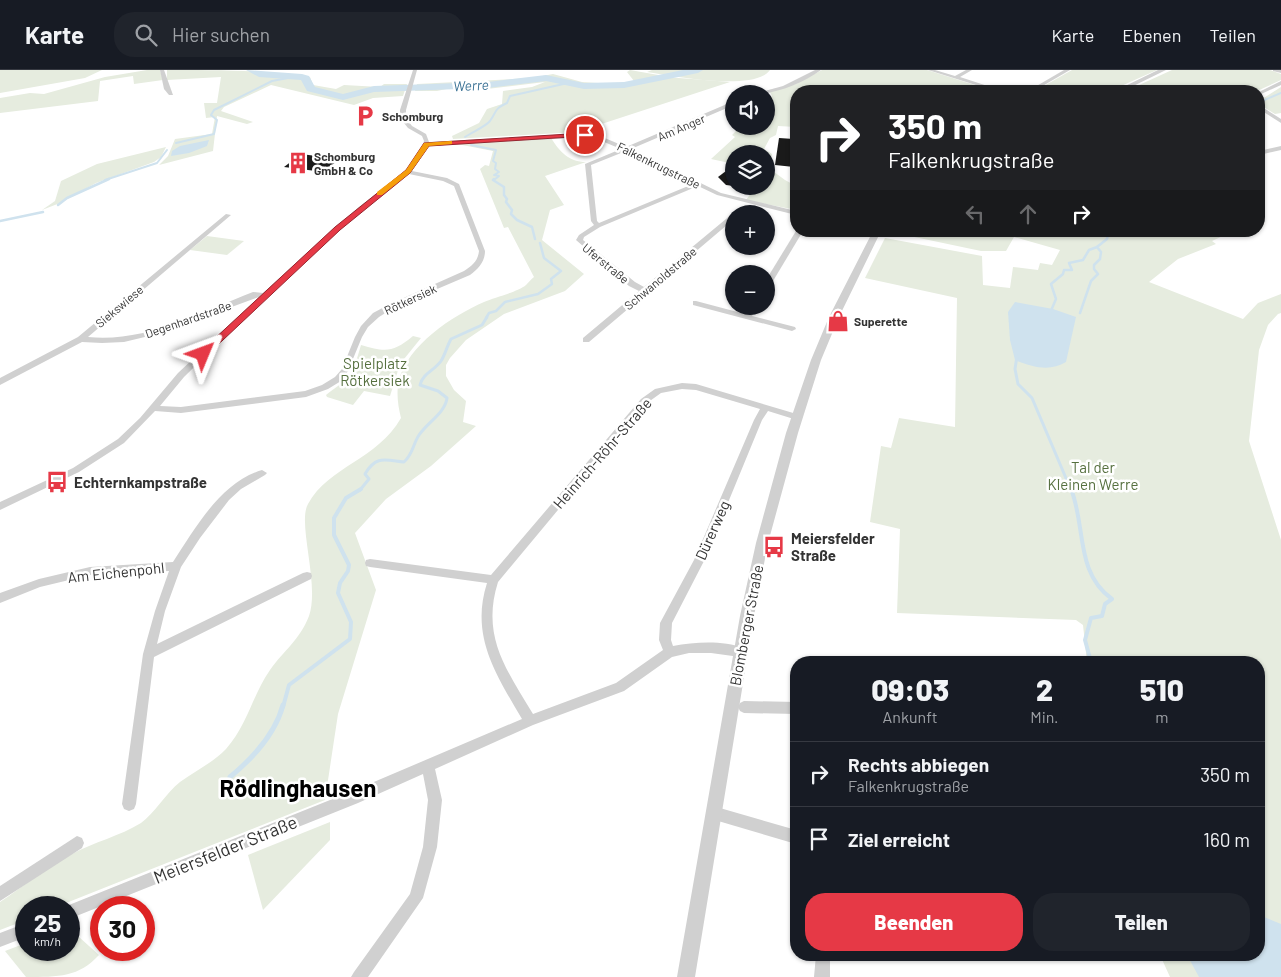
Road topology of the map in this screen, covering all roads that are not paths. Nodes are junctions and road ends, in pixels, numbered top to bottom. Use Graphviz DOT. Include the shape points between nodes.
graph roads {
  1 [pos="162,70"];
  2 [pos="415,70"];
  3 [pos="819,70"];
  4 [pos="930,70"];
  5 [pos="970,70"];
  6 [pos="1068,70"];
  7 [pos="1163,70"];
  8 [pos="1275,70"];
  9 [pos="1281,72"];
  10 [pos="955,78"];
  11 [pos="1281,84"];
  12 [pos="979,85"];
  13 [pos="1042,85"];
  14 [pos="1131,85"];
  15 [pos="775,89"];
  16 [pos="1265,91"];
  17 [pos="171,94"];
  18 [pos="725,107"];
  19 [pos="1265,111"];
  20 [pos="1281,121"];
  21 [pos="427,144"];
  22 [pos="1281,148"];
  23 [pos="627,149"];
  24 [pos="1265,152"];
  25 [pos="408,172"];
  26 [pos="697,184"];
  27 [pos="359,198"];
  28 [pos="371,200"];
  29 [pos="748,203"];
  30 [pos="745,205"];
  31 [pos="790,211"];
  32 [pos="228,215"];
  33 [pos="725,222"];
  34 [pos="598,226"];
  35 [pos="796,237"];
  36 [pos="872,237"];
  37 [pos="775,271"];
  38 [pos="643,290"];
  39 [pos="265,295"];
  40 [pos="696,303"];
  41 [pos="747,317"];
  42 [pos="792,329"];
  43 [pos="80,339"];
  44 [pos="586,340"];
  45 [pos="0,382"];
  46 [pos="766,407"];
  47 [pos="154,408"];
  48 [pos="797,416"];
  49 [pos="262,473"];
  50 [pos="0,506"];
  51 [pos="370,562"];
  52 [pos="176,566"];
  53 [pos="307,576"];
  54 [pos="493,580"];
  55 [pos="0,598"];
  56 [pos="669,652"];
  57 [pos="740,652"];
  58 [pos="149,654"];
  59 [pos="744,707"];
  60 [pos="790,708"];
  61 [pos="530,722"];
  62 [pos="428,765"];
  63 [pos="129,804"];
  64 [pos="713,812"];
  65 [pos="790,835"];
  66 [pos="78,843"];
  67 [pos="0,894"];
  68 [pos="80,908"];
  69 [pos="15,934"];
  70 [pos="0,940"];
  71 [pos="823,961"];
  72 [pos="359,977"];
  73 [pos="686,977"];
  74 [pos="822,977"];
  1 -- 17 [label="street"];
  2 -- 21 [label="street" via="403,118 426,137"];
  3 -- 15 [label="street"];
  4 -- 10 [label="street"];
  5 -- 10 [label="street"];
  6 -- 13 [label="street"];
  7 -- 14 [label="street"];
  8 -- 9 [label="street"];
  10 -- 12 [label="street"];
  11 -- 16 [label="street"];
  18 -- 23 [label="street, Am Anger"];
  19 -- 20 [label="street"];
  21 -- 23 [label="street, Falkenkrugstraße" via="590,135"];
  21 -- 25 [label="street"];
  22 -- 24 [label="street"];
  23 -- 26 [label="street, Falkenkrugstraße"];
  23 -- 34 [label="street, Uferstraße" via="588,164 594,221"];
  25 -- 28 [label="street"];
  25 -- 47 [label="street, Rötkersiek" via="443,178 457,185 482,251 477,266 378,314 363,330 347,370 325,388 306,394 181,410"];
  26 -- 29 [label="street, Falkenkrugstraße"];
  26 -- 34 [label="street"];
  27 -- 28 [label="street"];
  28 -- 39 [label="street"];
  29 -- 30 [label="street, Schwanoldstraße"];
  29 -- 31 [label="street, Falkenkrugstraße"];
  32 -- 43 [label="street, Siekswiese"];
  33 -- 38 [label="street, Schwanoldstraße"];
  34 -- 38 [label="street, Uferstraße" via="579,240 626,280"];
  35 -- 37 [label="street"];
  36 -- 48 [label="street, Blomberger Straße" via="816,360"];
  38 -- 44 [label="street, Schwanoldstraße"];
  39 -- 43 [label="street, Degenhardstraße" via="256,294 145,334 110,340"];
  39 -- 47 [label="street" via="181,375"];
  40 -- 41 [label="street"];
  41 -- 42 [label="street"];
  43 -- 45 [label="street, Siekswiese"];
  46 -- 48 [label="street, Heinrich-Röhr-Straße"];
  46 -- 54 [label="street, Heinrich-Röhr-Straße" via="690,386 658,391 644,401 623,425"];
  46 -- 56 [label="street, Dürerweg" via="700,561 666,623 665,640"];
  47 -- 50 [label="street" via="133,431 95,459"];
  48 -- 57 [label="street, Blomberger Straße" via="762,544"];
  49 -- 52 [label="street, Am Eichenpohl" via="226,497"];
  51 -- 54 [label="street"];
  52 -- 55 [label="street, Am Eichenpohl" via="90,571 39,583"];
  52 -- 58 [label="street, Am Eichenpohl"];
  53 -- 58 [label="street"];
  54 -- 61 [label="street, Heinrich-Röhr-Straße" via="484,616 487,640 494,660"];
  56 -- 57 [label="street, Meiersfelder Straße" via="690,648"];
  56 -- 61 [label="street, Meiersfelder Straße" via="620,687"];
  57 -- 64 [label="street, Blomberger Straße"];
  58 -- 63 [label="street, Am Eichenpohl"];
  59 -- 60 [label="street"];
  61 -- 62 [label="street, Meiersfelder Straße"];
  62 -- 68 [label="street, Meiersfelder Straße"];
  62 -- 72 [label="street" via="435,800 430,847 416,898"];
  64 -- 65 [label="street"];
  64 -- 73 [label="street, Blomberger Straße"];
  66 -- 67 [label="street"];
  69 -- 70 [label="street"];
  71 -- 74 [label="street"];
}
